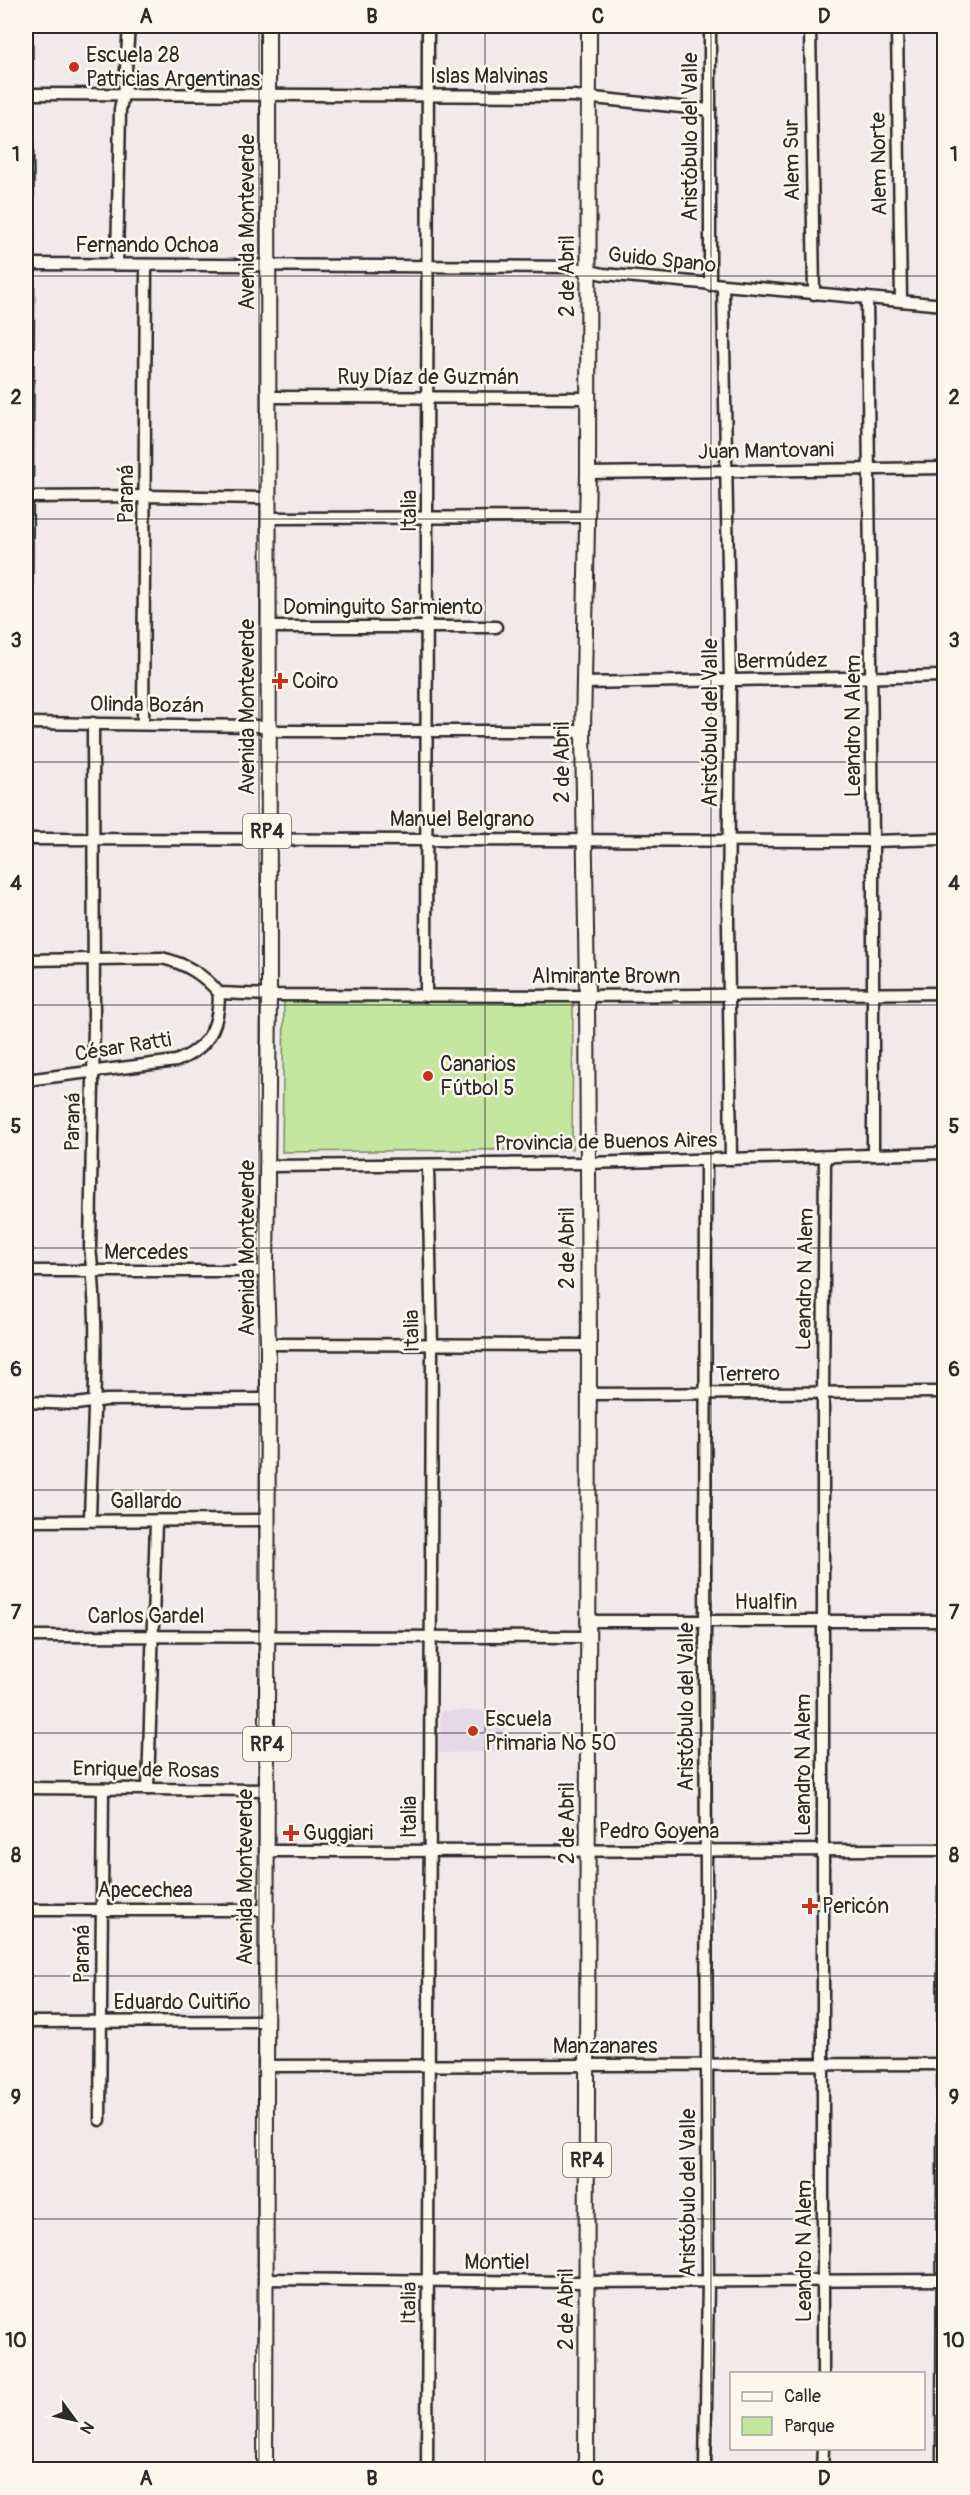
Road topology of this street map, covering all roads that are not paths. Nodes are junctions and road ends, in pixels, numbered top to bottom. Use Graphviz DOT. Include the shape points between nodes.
graph roads {
  1 [pos="129,26"];
  2 [pos="268,26"];
  3 [pos="428,26"];
  4 [pos="589,26"];
  5 [pos="710,26"];
  6 [pos="810,26"];
  7 [pos="897,26"];
  8 [pos="26,33"];
  9 [pos="26,94"];
  10 [pos="123,96"];
  11 [pos="267,96"];
  12 [pos="429,96"];
  13 [pos="588,98"];
  14 [pos="710,110"];
  15 [pos="27,264"];
  16 [pos="117,264"];
  17 [pos="268,264"];
  18 [pos="146,265"];
  19 [pos="428,265"];
  20 [pos="588,271"];
  21 [pos="710,285"];
  22 [pos="723,286"];
  23 [pos="814,294"];
  24 [pos="867,298"];
  25 [pos="901,301"];
  26 [pos="945,305"];
  27 [pos="428,396"];
  28 [pos="268,397"];
  29 [pos="588,398"];
  30 [pos="870,468"];
  31 [pos="945,468"];
  32 [pos="727,471"];
  33 [pos="588,473"];
  34 [pos="146,496"];
  35 [pos="26,497"];
  36 [pos="268,498"];
  37 [pos="429,516"];
  38 [pos="588,517"];
  39 [pos="268,518"];
  40 [pos="26,618"];
  41 [pos="428,626"];
  42 [pos="269,627"];
  43 [pos="496,627"];
  44 [pos="945,676"];
  45 [pos="872,678"];
  46 [pos="730,682"];
  47 [pos="584,683"];
  48 [pos="26,723"];
  49 [pos="93,723"];
  50 [pos="143,724"];
  51 [pos="268,728"];
  52 [pos="428,732"];
  53 [pos="583,732"];
  54 [pos="267,838"];
  55 [pos="428,838"];
  56 [pos="26,839"];
  57 [pos="92,839"];
  58 [pos="945,839"];
  59 [pos="584,840"];
  60 [pos="730,840"];
  61 [pos="873,841"];
  62 [pos="93,958"];
  63 [pos="26,960"];
  64 [pos="219,993"];
  65 [pos="945,993"];
  66 [pos="269,994"];
  67 [pos="587,995"];
  68 [pos="729,995"];
  69 [pos="873,995"];
  70 [pos="426,996"];
  71 [pos="94,1073"];
  72 [pos="26,1080"];
  73 [pos="945,1153"];
  74 [pos="873,1155"];
  75 [pos="825,1157"];
  76 [pos="731,1159"];
  77 [pos="706,1160"];
  78 [pos="588,1163"];
  79 [pos="428,1165"];
  80 [pos="267,1166"];
  81 [pos="26,1271"];
  82 [pos="93,1271"];
  83 [pos="266,1271"];
  84 [pos="268,1344"];
  85 [pos="432,1344"];
  86 [pos="589,1345"];
  87 [pos="945,1392"];
  88 [pos="823,1393"];
  89 [pos="588,1394"];
  90 [pos="707,1394"];
  91 [pos="266,1399"];
  92 [pos="26,1402"];
  93 [pos="93,1402"];
  94 [pos="90,1520"];
  95 [pos="266,1520"];
  96 [pos="26,1521"];
  97 [pos="156,1521"];
  98 [pos="587,1621"];
  99 [pos="706,1621"];
  100 [pos="824,1621"];
  101 [pos="945,1621"];
  102 [pos="152,1635"];
  103 [pos="26,1636"];
  104 [pos="267,1637"];
  105 [pos="587,1637"];
  106 [pos="430,1638"];
  107 [pos="26,1788"];
  108 [pos="103,1789"];
  109 [pos="148,1789"];
  110 [pos="267,1790"];
  111 [pos="588,1850"];
  112 [pos="707,1850"];
  113 [pos="822,1850"];
  114 [pos="945,1850"];
  115 [pos="266,1851"];
  116 [pos="429,1851"];
  117 [pos="945,1887"];
  118 [pos="26,1910"];
  119 [pos="101,1910"];
  120 [pos="265,1910"];
  121 [pos="102,2021"];
  122 [pos="266,2021"];
  123 [pos="26,2022"];
  124 [pos="706,2064"];
  125 [pos="944,2064"];
  126 [pos="430,2065"];
  127 [pos="587,2065"];
  128 [pos="823,2065"];
  129 [pos="266,2066"];
  130 [pos="100,2120"];
  131 [pos="265,2279"];
  132 [pos="824,2280"];
  133 [pos="943,2280"];
  134 [pos="587,2281"];
  135 [pos="708,2281"];
  136 [pos="429,2282"];
  137 [pos="823,2372"];
  138 [pos="822,2450"];
  139 [pos="265,2469"];
  140 [pos="427,2469"];
  141 [pos="586,2469"];
  142 [pos="705,2469"];
  143 [pos="822,2469"];
  144 [pos="942,2469"];
  1 -- 10 [label="street"];
  2 -- 11 [label="main road, Avenida Monteverde / RP4"];
  3 -- 12 [label="street, Italia"];
  4 -- 13 [label="main road, 2 de Abril / RP4"];
  5 -- 14 [label="street, Aristóbulo del Valle"];
  6 -- 23 [label="street, Alem Sur"];
  7 -- 25 [label="street, Alem Norte"];
  8 -- 9 [label="street"];
  9 -- 10 [label="street, Islas Malvinas"];
  9 -- 15 [label="street"];
  10 -- 11 [label="street, Islas Malvinas"];
  10 -- 16 [label="street"];
  11 -- 12 [label="street, Islas Malvinas"];
  11 -- 17 [label="main road, Avenida Monteverde / RP4"];
  12 -- 13 [label="street, Islas Malvinas"];
  12 -- 19 [label="street, Italia"];
  13 -- 14 [label="street, Islas Malvinas"];
  13 -- 20 [label="main road, 2 de Abril / RP4"];
  14 -- 21 [label="street, Aristóbulo del Valle"];
  15 -- 16 [label="street, Fernando Ochoa"];
  15 -- 35 [label="street"];
  16 -- 18 [label="street, Fernando Ochoa"];
  17 -- 18 [label="street, Fernando Ochoa"];
  17 -- 19 [label="street, Guido Spano"];
  17 -- 28 [label="main road, Avenida Monteverde / RP4"];
  18 -- 34 [label="street, Paraná"];
  19 -- 20 [label="street, Guido Spano" via="571,267"];
  19 -- 27 [label="street, Italia"];
  20 -- 21 [label="street, Guido Spano"];
  20 -- 29 [label="main road, 2 de Abril / RP4"];
  21 -- 22 [label="street, Guido Spano"];
  22 -- 23 [label="street, Guido Spano"];
  22 -- 32 [label="street, Aristóbulo del Valle"];
  23 -- 24 [label="street, Guido Spano"];
  24 -- 25 [label="street, Guido Spano"];
  24 -- 30 [label="street, Leandro N Alem"];
  25 -- 26 [label="street, Guido Spano"];
  27 -- 28 [label="street, Ruy Díaz de Guzmán"];
  27 -- 29 [label="street, Ruy Díaz de Guzmán"];
  27 -- 37 [label="street, Italia"];
  28 -- 36 [label="main road, Avenida Monteverde / RP4"];
  29 -- 33 [label="main road, 2 de Abril / RP4"];
  30 -- 31 [label="street, Juan Mantovani"];
  30 -- 32 [label="street, Juan Mantovani"];
  30 -- 45 [label="street, Leandro N Alem"];
  32 -- 33 [label="street, Juan Mantovani"];
  32 -- 46 [label="street, Aristóbulo del Valle"];
  33 -- 38 [label="main road, 2 de Abril / RP4"];
  34 -- 35 [label="street"];
  34 -- 36 [label="street"];
  34 -- 50 [label="street, Paraná"];
  35 -- 40 [label="street"];
  36 -- 39 [label="main road, Avenida Monteverde / RP4"];
  37 -- 38 [label="street"];
  37 -- 39 [label="street"];
  37 -- 41 [label="street, Italia"];
  38 -- 47 [label="main road, 2 de Abril / RP4"];
  39 -- 42 [label="main road, Avenida Monteverde / RP4"];
  41 -- 42 [label="street, Dominguito Sarmiento"];
  41 -- 43 [label="street, Dominguito Sarmiento"];
  41 -- 52 [label="street, Italia"];
  42 -- 51 [label="main road, Avenida Monteverde / RP4"];
  44 -- 45 [label="street, Bermúdez"];
  45 -- 46 [label="street, Bermúdez"];
  45 -- 61 [label="street, Leandro N Alem"];
  46 -- 47 [label="street, Bermúdez"];
  46 -- 60 [label="street, Aristóbulo del Valle"];
  47 -- 53 [label="main road, 2 de Abril / RP4"];
  48 -- 49 [label="street, Olinda Bozán"];
  49 -- 50 [label="street, Olinda Bozán"];
  49 -- 57 [label="street, Paraná"];
  50 -- 51 [label="street, Olinda Bozán"];
  51 -- 52 [label="street"];
  51 -- 54 [label="main road, Avenida Monteverde / RP4"];
  52 -- 53 [label="street"];
  52 -- 55 [label="street, Italia"];
  53 -- 59 [label="main road, 2 de Abril / RP4"];
  54 -- 55 [label="street, Manuel Belgrano"];
  54 -- 57 [label="street, Manuel Belgrano"];
  54 -- 66 [label="main road, Avenida Monteverde / RP4"];
  55 -- 59 [label="street, Manuel Belgrano"];
  55 -- 70 [label="street, Italia"];
  56 -- 57 [label="street, Manuel Belgrano"];
  57 -- 62 [label="street, Paraná"];
  58 -- 61 [label="street, Manuel Belgrano"];
  59 -- 60 [label="street, Manuel Belgrano"];
  59 -- 67 [label="main road, 2 de Abril / RP4"];
  60 -- 61 [label="street, Manuel Belgrano"];
  60 -- 68 [label="street, Aristóbulo del Valle"];
  61 -- 69 [label="street, Leandro N Alem"];
  62 -- 63 [label="street"];
  62 -- 64 [label="street" via="162,958 179,962 195,970"];
  62 -- 71 [label="street, Paraná"];
  64 -- 66 [label="street, Almirante Brown"];
  64 -- 71 [label="street, César Ratti" via="219,1012 212,1032 189,1056"];
  65 -- 69 [label="street, Almirante Brown"];
  66 -- 70 [label="street, Almirante Brown"];
  66 -- 80 [label="main road, Avenida Monteverde / RP4"];
  67 -- 68 [label="street, Almirante Brown"];
  67 -- 70 [label="street, Almirante Brown"];
  67 -- 78 [label="main road, 2 de Abril / RP4"];
  68 -- 69 [label="street, Almirante Brown"];
  68 -- 76 [label="street, Aristóbulo del Valle"];
  69 -- 74 [label="street, Leandro N Alem"];
  71 -- 72 [label="street, César Ratti"];
  71 -- 82 [label="street, Paraná" via="90,1248"];
  73 -- 74 [label="street, Provincia de Buenos Aires"];
  74 -- 75 [label="street, Provincia de Buenos Aires"];
  75 -- 76 [label="street, Provincia de Buenos Aires"];
  75 -- 88 [label="street, Leandro N Alem"];
  76 -- 77 [label="street, Provincia de Buenos Aires"];
  77 -- 78 [label="street, Provincia de Buenos Aires"];
  77 -- 90 [label="street, Aristóbulo del Valle"];
  78 -- 79 [label="street, Provincia de Buenos Aires"];
  78 -- 86 [label="main road, 2 de Abril / RP4"];
  79 -- 80 [label="street, Provincia de Buenos Aires"];
  79 -- 85 [label="street, Italia"];
  80 -- 83 [label="main road, Avenida Monteverde / RP4"];
  81 -- 82 [label="street, Mercedes"];
  82 -- 83 [label="street, Mercedes"];
  82 -- 93 [label="street, Paraná"];
  83 -- 84 [label="main road, Avenida Monteverde / RP4"];
  84 -- 85 [label="street"];
  84 -- 91 [label="main road, Avenida Monteverde / RP4"];
  85 -- 86 [label="street"];
  85 -- 106 [label="street, Italia"];
  86 -- 89 [label="main road, 2 de Abril / RP4"];
  87 -- 88 [label="street, Terrero"];
  88 -- 90 [label="street, Terrero"];
  88 -- 100 [label="street, Leandro N Alem"];
  89 -- 90 [label="street, Terrero"];
  89 -- 98 [label="main road, 2 de Abril / RP4"];
  90 -- 99 [label="street, Aristóbulo del Valle"];
  91 -- 93 [label="street"];
  91 -- 95 [label="main road, Avenida Monteverde / RP4"];
  92 -- 93 [label="street"];
  93 -- 94 [label="street, Paraná"];
  94 -- 96 [label="street, Gallardo"];
  94 -- 97 [label="street, Gallardo"];
  95 -- 97 [label="street, Gallardo"];
  95 -- 104 [label="main road, Avenida Monteverde / RP4"];
  97 -- 102 [label="street"];
  98 -- 99 [label="street, Hualfin"];
  98 -- 105 [label="main road, 2 de Abril / RP4"];
  99 -- 100 [label="street, Hualfin"];
  99 -- 112 [label="street, Aristóbulo del Valle"];
  100 -- 101 [label="street, Hualfin"];
  100 -- 113 [label="street, Leandro N Alem"];
  102 -- 103 [label="street, Carlos Gardel"];
  102 -- 104 [label="street, Carlos Gardel"];
  102 -- 109 [label="street"];
  104 -- 106 [label="street"];
  104 -- 110 [label="main road, Avenida Monteverde / RP4"];
  105 -- 106 [label="street"];
  105 -- 111 [label="main road, 2 de Abril / RP4"];
  106 -- 116 [label="street, Italia"];
  107 -- 108 [label="street, Enrique de Rosas"];
  108 -- 109 [label="street, Enrique de Rosas"];
  108 -- 119 [label="street, Paraná"];
  109 -- 110 [label="street, Enrique de Rosas"];
  110 -- 115 [label="main road, Avenida Monteverde / RP4"];
  111 -- 112 [label="street, Pedro Goyena"];
  111 -- 116 [label="street, Pedro Goyena"];
  111 -- 127 [label="main road, 2 de Abril / RP4"];
  112 -- 113 [label="street, Pedro Goyena"];
  112 -- 124 [label="street, Aristóbulo del Valle"];
  113 -- 114 [label="street, Pedro Goyena"];
  113 -- 128 [label="street, Leandro N Alem"];
  115 -- 116 [label="street, Pedro Goyena"];
  115 -- 120 [label="main road, Avenida Monteverde / RP4"];
  116 -- 126 [label="street, Italia"];
  117 -- 125 [label="street"];
  118 -- 119 [label="street, Apecechea"];
  119 -- 120 [label="street, Apecechea"];
  119 -- 121 [label="street, Paraná"];
  120 -- 122 [label="main road, Avenida Monteverde / RP4"];
  121 -- 122 [label="street, Eduardo Cuitiño"];
  121 -- 123 [label="street, Eduardo Cuitiño"];
  121 -- 130 [label="street, Paraná"];
  122 -- 129 [label="main road, Avenida Monteverde / RP4"];
  124 -- 127 [label="street, Manzanares"];
  124 -- 128 [label="street, Manzanares"];
  124 -- 135 [label="street, Aristóbulo del Valle"];
  125 -- 128 [label="street, Manzanares"];
  125 -- 133 [label="street"];
  126 -- 127 [label="street, Manzanares"];
  126 -- 129 [label="street, Manzanares"];
  126 -- 136 [label="street, Italia"];
  127 -- 134 [label="main road, 2 de Abril / RP4"];
  128 -- 132 [label="street, Leandro N Alem"];
  129 -- 131 [label="main road, Avenida Monteverde / RP4"];
  131 -- 136 [label="street, Montiel"];
  131 -- 139 [label="main road, Avenida Monteverde / RP4"];
  132 -- 133 [label="street, Montiel"];
  132 -- 135 [label="street, Montiel"];
  132 -- 137 [label="street, Leandro N Alem"];
  133 -- 144 [label="street"];
  134 -- 135 [label="street, Montiel"];
  134 -- 136 [label="street, Montiel"];
  134 -- 141 [label="main road, 2 de Abril / RP4"];
  135 -- 142 [label="street, Aristóbulo del Valle"];
  136 -- 140 [label="street, Italia"];
  138 -- 143 [label="street"];
}
